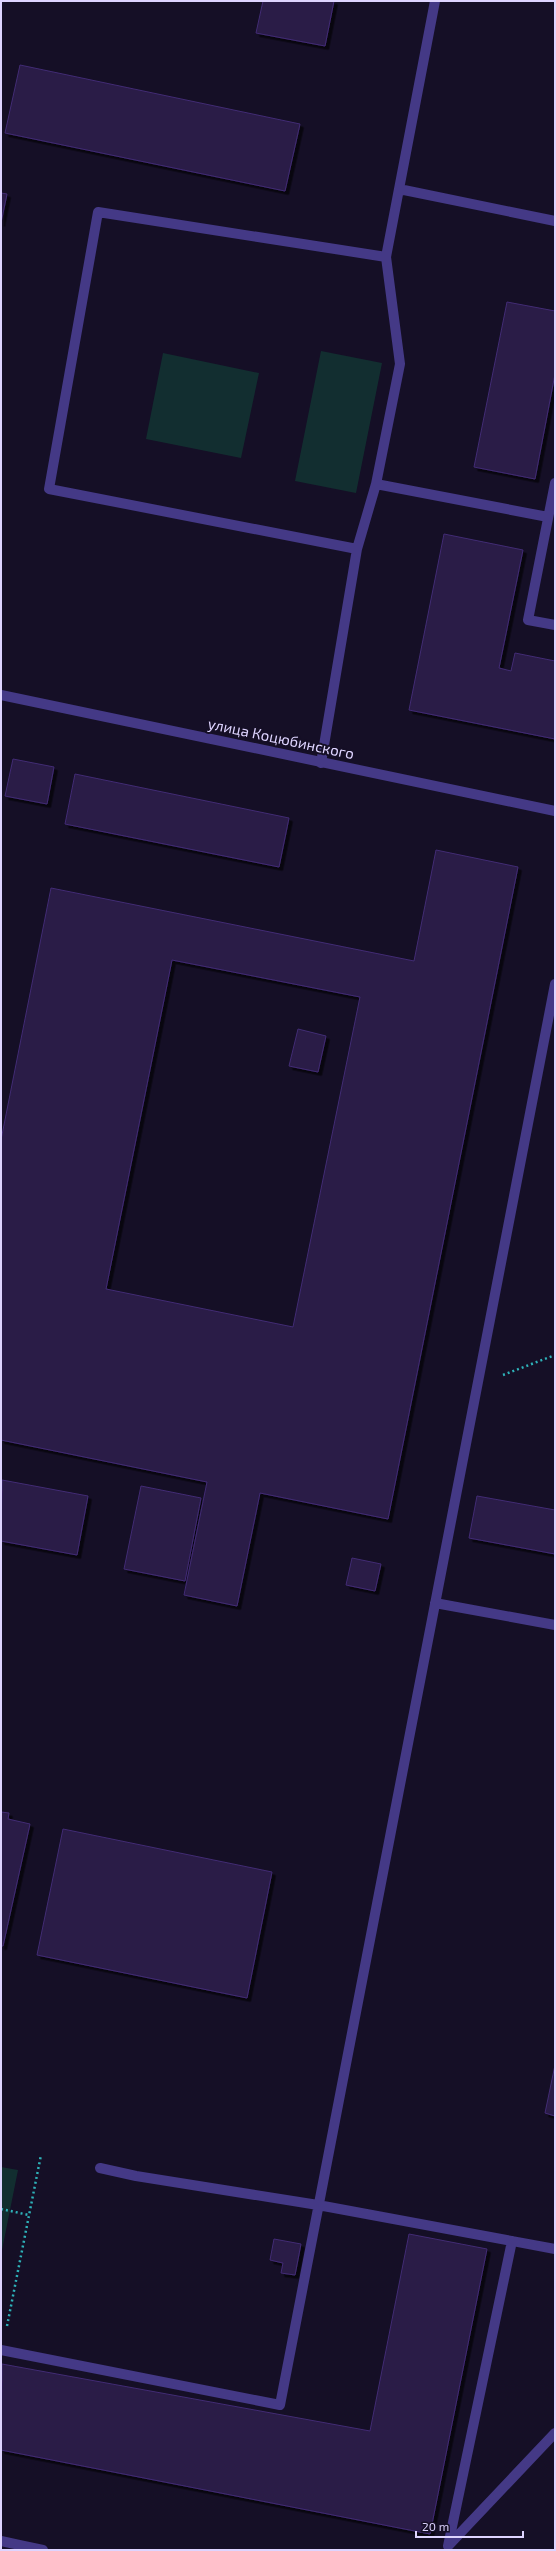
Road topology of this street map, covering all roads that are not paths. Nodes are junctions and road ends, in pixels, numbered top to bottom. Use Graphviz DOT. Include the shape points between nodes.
graph roads {
  1 [pos="435,1"];
  2 [pos="400,189"];
  3 [pos="555,221"];
  4 [pos="386,257"];
  5 [pos="555,483"];
  6 [pos="376,484"];
  7 [pos="548,517"];
  8 [pos="357,549"];
  9 [pos="555,625"];
  10 [pos="1,694"];
  11 [pos="321,763"];
  12 [pos="555,811"];
  13 [pos="555,984"];
  14 [pos="435,1603"];
  15 [pos="555,1624"];
  16 [pos="100,2168"];
  17 [pos="318,2205"];
  18 [pos="512,2241"];
  19 [pos="555,2249"];
  20 [pos="2,2350"];
  21 [pos="555,2433"];
  22 [pos="1,2541"];
  23 [pos="43,2550"];
  1 -- 2 [label="street"];
  2 -- 3 [label="street"];
  2 -- 4 [label="street"];
  4 -- 6 [label="street" via="400,364"];
  4 -- 8 [label="street" via="98,212 49,489"];
  5 -- 7 [label="street"];
  6 -- 7 [label="street"];
  6 -- 8 [label="street"];
  7 -- 9 [label="street" via="528,620"];
  8 -- 11 [label="street"];
  10 -- 11 [label="street, улица Коцюбинского"];
  11 -- 12 [label="street, улица Коцюбинского"];
  13 -- 14 [label="street"];
  14 -- 15 [label="street"];
  14 -- 17 [label="street"];
  16 -- 17 [label="street"];
  17 -- 18 [label="street"];
  17 -- 20 [label="street" via="280,2405"];
  18 -- 19 [label="street"];
  18 -- 21 [label="street" via="448,2546"];
  22 -- 23 [label="street"];
}
